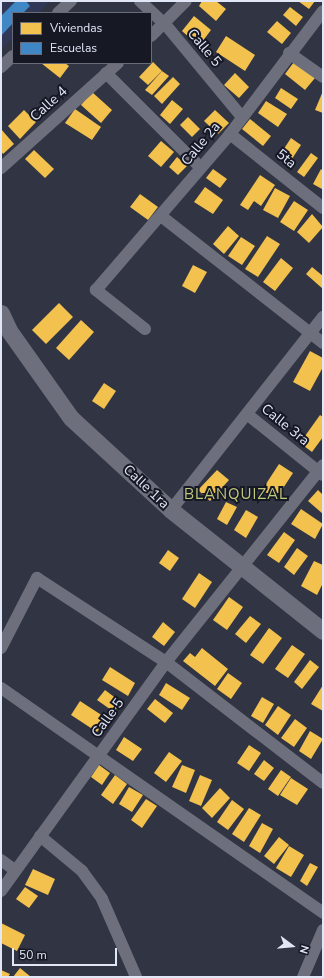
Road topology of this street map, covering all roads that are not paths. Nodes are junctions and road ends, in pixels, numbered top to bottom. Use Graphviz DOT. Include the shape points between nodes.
graph roads {
  1 [pos="71,1"];
  2 [pos="140,1"];
  3 [pos="186,1"];
  4 [pos="323,11"];
  5 [pos="59,12"];
  6 [pos="152,12"];
  7 [pos="152,12"];
  8 [pos="165,24"];
  9 [pos="152,35"];
  10 [pos="289,53"];
  11 [pos="12,57"];
  12 [pos="117,64"];
  13 [pos="1,67"];
  14 [pos="106,73"];
  15 [pos="323,77"];
  16 [pos="242,117"];
  17 [pos="230,134"];
  18 [pos="1,168"];
  19 [pos="201,168"];
  20 [pos="323,208"];
  21 [pos="161,216"];
  22 [pos="1,313"];
  23 [pos="323,317"];
  24 [pos="145,329"];
  25 [pos="311,333"];
  26 [pos="6,335"];
  27 [pos="323,343"];
  28 [pos="247,414"];
  29 [pos="321,471"];
  30 [pos="172,510"];
  31 [pos="242,567"];
  32 [pos="323,631"];
  33 [pos="1,648"];
  34 [pos="166,662"];
  35 [pos="1,688"];
  36 [pos="100,755"];
  37 [pos="323,783"];
  38 [pos="40,836"];
  39 [pos="1,860"];
  40 [pos="15,870"];
  41 [pos="1,891"];
  42 [pos="323,913"];
  43 [pos="323,930"];
  44 [pos="136,977"];
  45 [pos="303,977"];
  1 -- 5 [label="street"];
  2 -- 6 [label="street, Calle 5"];
  3 -- 8 [label="street"];
  4 -- 10 [label="street, Calle 2a"];
  7 -- 8 [label="street, Calle 5"];
  8 -- 9 [label="street"];
  8 -- 16 [label="street, Calle 5"];
  10 -- 15 [label="street"];
  10 -- 16 [label="street, Calle 2a"];
  11 -- 13 [label="street"];
  12 -- 14 [label="street, Calle 4"];
  14 -- 18 [label="street, Calle 4"];
  14 -- 19 [label="street"];
  16 -- 17 [label="street, Calle 2a"];
  17 -- 19 [label="street, Calle 2a"];
  17 -- 20 [label="street, 5ta"];
  19 -- 21 [label="street, Calle 2a"];
  21 -- 24 [label="street, Calle 2a" via="96,290"];
  21 -- 25 [label="street"];
  22 -- 26 [label="main road, Calle 1ra"];
  23 -- 25 [label="street"];
  25 -- 27 [label="street"];
  25 -- 28 [label="street"];
  26 -- 30 [label="main road, Calle 1ra" via="71,418"];
  28 -- 29 [label="street, Calle 3ra"];
  28 -- 30 [label="street"];
  29 -- 31 [label="street, Calle 5"];
  30 -- 31 [label="main road, Calle 1ra"];
  31 -- 32 [label="main road, Calle 1ra"];
  31 -- 34 [label="street, Calle 5"];
  33 -- 34 [label="street" via="37,578"];
  34 -- 36 [label="street, Calle 5"];
  34 -- 37 [label="street"];
  35 -- 36 [label="street"];
  36 -- 38 [label="street, Calle 5"];
  36 -- 42 [label="street"];
  38 -- 40 [label="street, Calle 5"];
  38 -- 44 [label="street" via="82,871 102,899"];
  39 -- 40 [label="street"];
  40 -- 41 [label="street, Calle 5"];
  43 -- 45 [label="street"];
}
